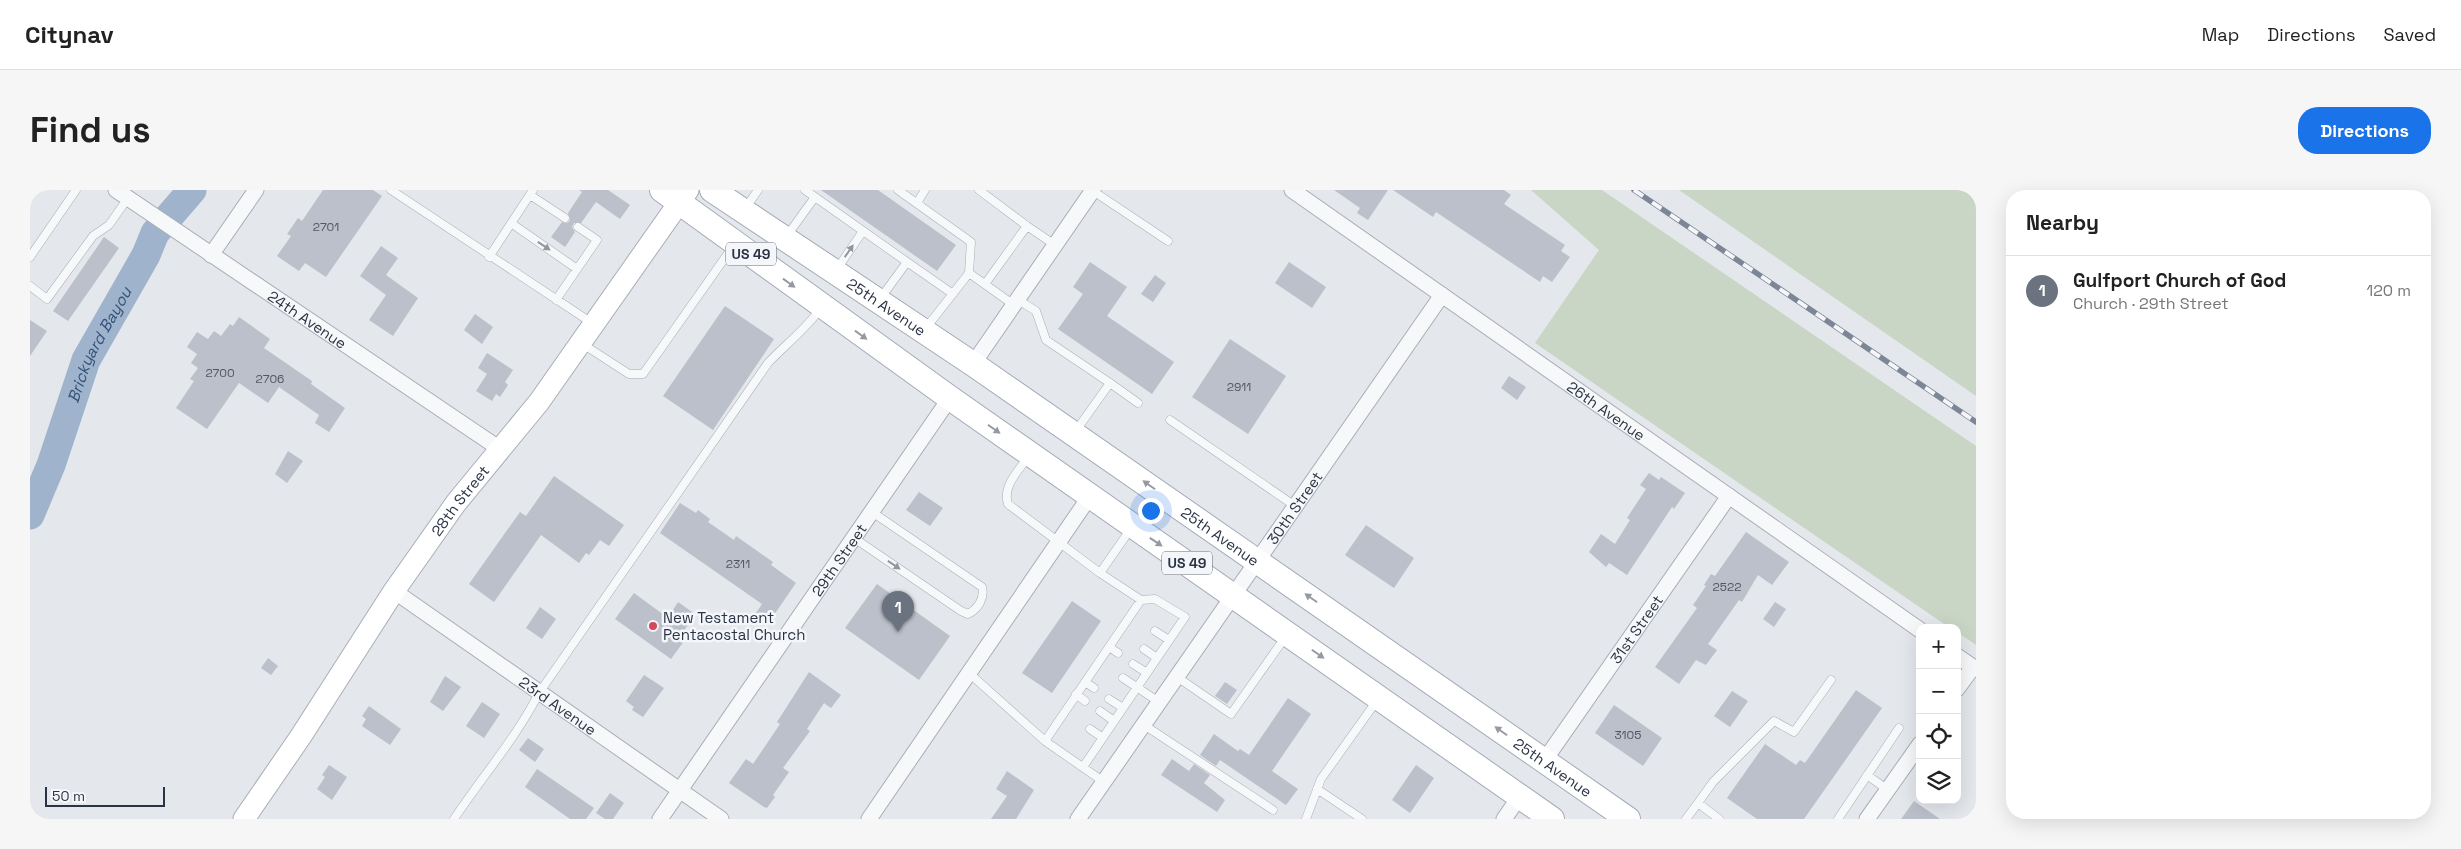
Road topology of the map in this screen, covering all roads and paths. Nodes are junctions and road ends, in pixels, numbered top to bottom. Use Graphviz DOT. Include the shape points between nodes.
graph roads {
  1 [pos="34,190"];
  2 [pos="76,190"];
  3 [pos="256,190"];
  4 [pos="391,190"];
  5 [pos="712,190"];
  6 [pos="758,190"];
  7 [pos="805,190"];
  8 [pos="898,190"];
  9 [pos="926,190"];
  10 [pos="978,190"];
  11 [pos="1292,190"];
  12 [pos="1093,191"];
  13 [pos="532,192"];
  14 [pos="677,194"];
  15 [pos="30,195"];
  16 [pos="815,197"];
  17 [pos="126,198"];
  18 [pos="916,203"];
  19 [pos="743,210"];
  20 [pos="565,218"];
  21 [pos="511,224"];
  22 [pos="1028,226"];
  23 [pos="578,227"];
  24 [pos="863,231"];
  25 [pos="785,238"];
  26 [pos="1168,241"];
  27 [pos="736,243"];
  28 [pos="1055,245"];
  29 [pos="210,255"];
  30 [pos="30,257"];
  31 [pos="489,257"];
  32 [pos="907,262"];
  33 [pos="578,268"];
  34 [pos="836,270"];
  35 [pos="969,273"];
  36 [pos="985,284"];
  37 [pos="30,286"];
  38 [pos="953,294"];
  39 [pos="1442,295"];
  40 [pos="556,300"];
  41 [pos="880,300"];
  42 [pos="1016,302"];
  43 [pos="822,306"];
  44 [pos="594,324"];
  45 [pos="924,330"];
  46 [pos="581,343"];
  47 [pos="974,364"];
  48 [pos="1110,383"];
  49 [pos="950,398"];
  50 [pos="1138,403"];
  51 [pos="1170,420"];
  52 [pos="1074,434"];
  53 [pos="500,449"];
  54 [pos="1030,454"];
  55 [pos="1090,496"];
  56 [pos="1729,496"];
  57 [pos="1295,506"];
  58 [pos="872,512"];
  59 [pos="1133,526"];
  60 [pos="854,538"];
  61 [pos="1058,543"];
  62 [pos="1258,561"];
  63 [pos="1100,573"];
  64 [pos="394,591"];
  65 [pos="1234,595"];
  66 [pos="1141,600"];
  67 [pos="1916,627"];
  68 [pos="1155,631"];
  69 [pos="1288,633"];
  70 [pos="1169,640"];
  71 [pos="1109,647"];
  72 [pos="1144,649"];
  73 [pos="1118,653"];
  74 [pos="1157,658"];
  75 [pos="1961,659"];
  76 [pos="1099,661"];
  77 [pos="1133,664"];
  78 [pos="1107,667"];
  79 [pos="1974,668"];
  80 [pos="969,673"];
  81 [pos="1147,673"];
  82 [pos="1177,677"];
  83 [pos="1124,678"];
  84 [pos="1831,680"];
  85 [pos="1085,682"];
  86 [pos="1961,684"];
  87 [pos="1137,687"];
  88 [pos="1094,688"];
  89 [pos="539,693"];
  90 [pos="1076,694"];
  91 [pos="1379,697"];
  92 [pos="1109,699"];
  93 [pos="1085,700"];
  94 [pos="1159,702"];
  95 [pos="1123,708"];
  96 [pos="1100,710"];
  97 [pos="1064,712"];
  98 [pos="1072,717"];
  99 [pos="1114,720"];
  100 [pos="1144,725"];
  101 [pos="1899,728"];
  102 [pos="1090,729"];
  103 [pos="1103,738"];
  104 [pos="1044,741"];
  105 [pos="1916,750"];
  106 [pos="1544,761"];
  107 [pos="1083,767"];
  108 [pos="1867,775"];
  109 [pos="1104,782"];
  110 [pos="1318,789"];
  111 [pos="680,790"];
  112 [pos="1888,790"];
  113 [pos="1520,796"];
  114 [pos="1698,804"];
  115 [pos="1273,810"];
  116 [pos="244,819"];
  117 [pos="454,819"];
  118 [pos="660,819"];
  119 [pos="721,819"];
  120 [pos="870,819"];
  121 [pos="1078,819"];
  122 [pos="1306,819"];
  123 [pos="1362,819"];
  124 [pos="1504,819"];
  125 [pos="1552,819"];
  126 [pos="1628,819"];
  127 [pos="1686,819"];
  128 [pos="1719,819"];
  129 [pos="1838,819"];
  130 [pos="1868,819"];
  1 -- 15 [label="lane"];
  2 -- 30 [label="lane"];
  3 -- 29 [label="street"];
  4 -- 31 [label="lane"];
  5 -- 19 [label="main road, 25th Avenue / US 49"];
  6 -- 19 [label="lane"];
  7 -- 16 [label="lane"];
  8 -- 18 [label="lane"];
  9 -- 18 [label="lane"];
  10 -- 22 [label="lane"];
  11 -- 39 [label="street, 26th Avenue"];
  12 -- 26 [label="lane"];
  12 -- 28 [label="street"];
  13 -- 20 [label="lane"];
  13 -- 21 [label="lane"];
  14 -- 27 [label="main road, US 49"];
  14 -- 44 [label="main road, 28th Street"];
  16 -- 24 [label="lane"];
  16 -- 25 [label="lane"];
  17 -- 29 [label="street, 24th Avenue"];
  17 -- 37 [label="lane" via="109,225 92,236 47,299"];
  18 -- 35 [label="lane" via="971,242"];
  19 -- 25 [label="main road, 25th Avenue / US 49"];
  21 -- 31 [label="lane"];
  21 -- 33 [label="lane, one-way"];
  22 -- 28 [label="lane"];
  22 -- 36 [label="lane"];
  23 -- 33 [label="lane" via="597,240"];
  24 -- 32 [label="lane"];
  34 -- 24 [label="lane, one-way"];
  25 -- 34 [label="main road, 25th Avenue / US 49"];
  27 -- 43 [label="main road, US 49, one-way"];
  27 -- 46 [label="lane" via="643,374 629,374"];
  28 -- 42 [label="street"];
  29 -- 53 [label="street, 24th Avenue"];
  31 -- 40 [label="lane"];
  32 -- 38 [label="lane"];
  32 -- 41 [label="lane"];
  33 -- 40 [label="lane"];
  34 -- 41 [label="main road, 25th Avenue / US 49"];
  35 -- 36 [label="lane"];
  35 -- 38 [label="lane"];
  36 -- 42 [label="lane"];
  38 -- 45 [label="lane"];
  39 -- 56 [label="street, 26th Avenue"];
  39 -- 57 [label="street, 30th Street"];
  40 -- 44 [label="lane"];
  41 -- 45 [label="main road, 25th Avenue / US 49"];
  42 -- 47 [label="street"];
  42 -- 48 [label="lane" via="1036,311 1046,340"];
  43 -- 49 [label="main road, US 49, one-way"];
  43 -- 89 [label="lane" via="807,328 768,363"];
  44 -- 46 [label="main road, 28th Street"];
  45 -- 47 [label="main road, 25th Avenue / US 49"];
  46 -- 53 [label="main road, 28th Street"];
  47 -- 52 [label="main road, 25th Avenue / US 49"];
  48 -- 50 [label="lane"];
  48 -- 52 [label="lane"];
  49 -- 54 [label="main road, US 49, one-way"];
  49 -- 58 [label="street, 29th Street"];
  51 -- 57 [label="lane"];
  62 -- 52 [label="main road, 25th Avenue / US 49, one-way"];
  53 -- 64 [label="main road, 28th Street" via="456,503"];
  54 -- 55 [label="main road, US 49"];
  54 -- 61 [label="lane" via="1005,496 1008,504"];
  55 -- 59 [label="main road, US 49"];
  55 -- 61 [label="street"];
  56 -- 67 [label="street, 26th Avenue"];
  56 -- 106 [label="street, 31st Street"];
  57 -- 62 [label="street, 30th Street"];
  58 -- 60 [label="street, 29th Street"];
  60 -- 58 [label="lane, one-way" via="961,611 968,614 982,600 982,587"];
  59 -- 63 [label="lane"];
  59 -- 65 [label="main road, US 49, one-way"];
  60 -- 111 [label="street, 29th Street"];
  61 -- 63 [label="lane"];
  61 -- 80 [label="street"];
  62 -- 65 [label="street, 30th Street"];
  106 -- 62 [label="main road, 25th Avenue / US 49, one-way"];
  63 -- 66 [label="lane"];
  64 -- 89 [label="street, 23rd Avenue"];
  64 -- 116 [label="main road, 28th Street"];
  65 -- 69 [label="main road, US 49"];
  65 -- 82 [label="street, 30th Street"];
  66 -- 70 [label="lane" via="1155,598 1185,617"];
  66 -- 71 [label="lane" via="1122,634"];
  68 -- 70 [label="lane"];
  69 -- 82 [label="lane" via="1231,714"];
  69 -- 91 [label="main road, US 49, one-way"];
  70 -- 74 [label="lane"];
  71 -- 73 [label="lane"];
  71 -- 76 [label="lane"];
  72 -- 74 [label="lane"];
  74 -- 81 [label="lane"];
  75 -- 79 [label="street"];
  76 -- 78 [label="lane"];
  76 -- 85 [label="lane"];
  77 -- 81 [label="lane"];
  79 -- 86 [label="street"];
  80 -- 104 [label="lane"];
  80 -- 120 [label="street"];
  81 -- 87 [label="lane"];
  82 -- 94 [label="street, 30th Street"];
  83 -- 87 [label="lane"];
  84 -- 114 [label="lane" via="1794,732 1774,721 1713,782"];
  85 -- 88 [label="lane"];
  85 -- 90 [label="lane"];
  87 -- 94 [label="lane"];
  87 -- 95 [label="lane"];
  89 -- 111 [label="street, 23rd Avenue"];
  89 -- 117 [label="lane" via="528,714"];
  90 -- 93 [label="lane"];
  90 -- 97 [label="lane"];
  91 -- 110 [label="lane" via="1321,779"];
  91 -- 113 [label="main road, US 49"];
  92 -- 95 [label="lane"];
  94 -- 100 [label="street, 30th Street"];
  95 -- 99 [label="lane"];
  96 -- 99 [label="lane"];
  97 -- 98 [label="lane"];
  97 -- 104 [label="lane"];
  99 -- 103 [label="lane"];
  100 -- 109 [label="street, 30th Street"];
  100 -- 115 [label="lane"];
  101 -- 108 [label="lane"];
  102 -- 103 [label="lane"];
  103 -- 107 [label="lane"];
  104 -- 107 [label="lane"];
  105 -- 112 [label="street"];
  106 -- 126 [label="main road, 25th Avenue / US 49"];
  107 -- 109 [label="lane"];
  108 -- 112 [label="lane"];
  108 -- 129 [label="lane"];
  109 -- 121 [label="street, 30th Street"];
  110 -- 122 [label="lane"];
  110 -- 123 [label="lane"];
  111 -- 118 [label="street, 29th Street"];
  111 -- 119 [label="street, 23rd Avenue"];
  112 -- 130 [label="street"];
  113 -- 124 [label="street"];
  113 -- 125 [label="main road, US 49"];
  114 -- 127 [label="lane"];
  114 -- 128 [label="lane"];
}
